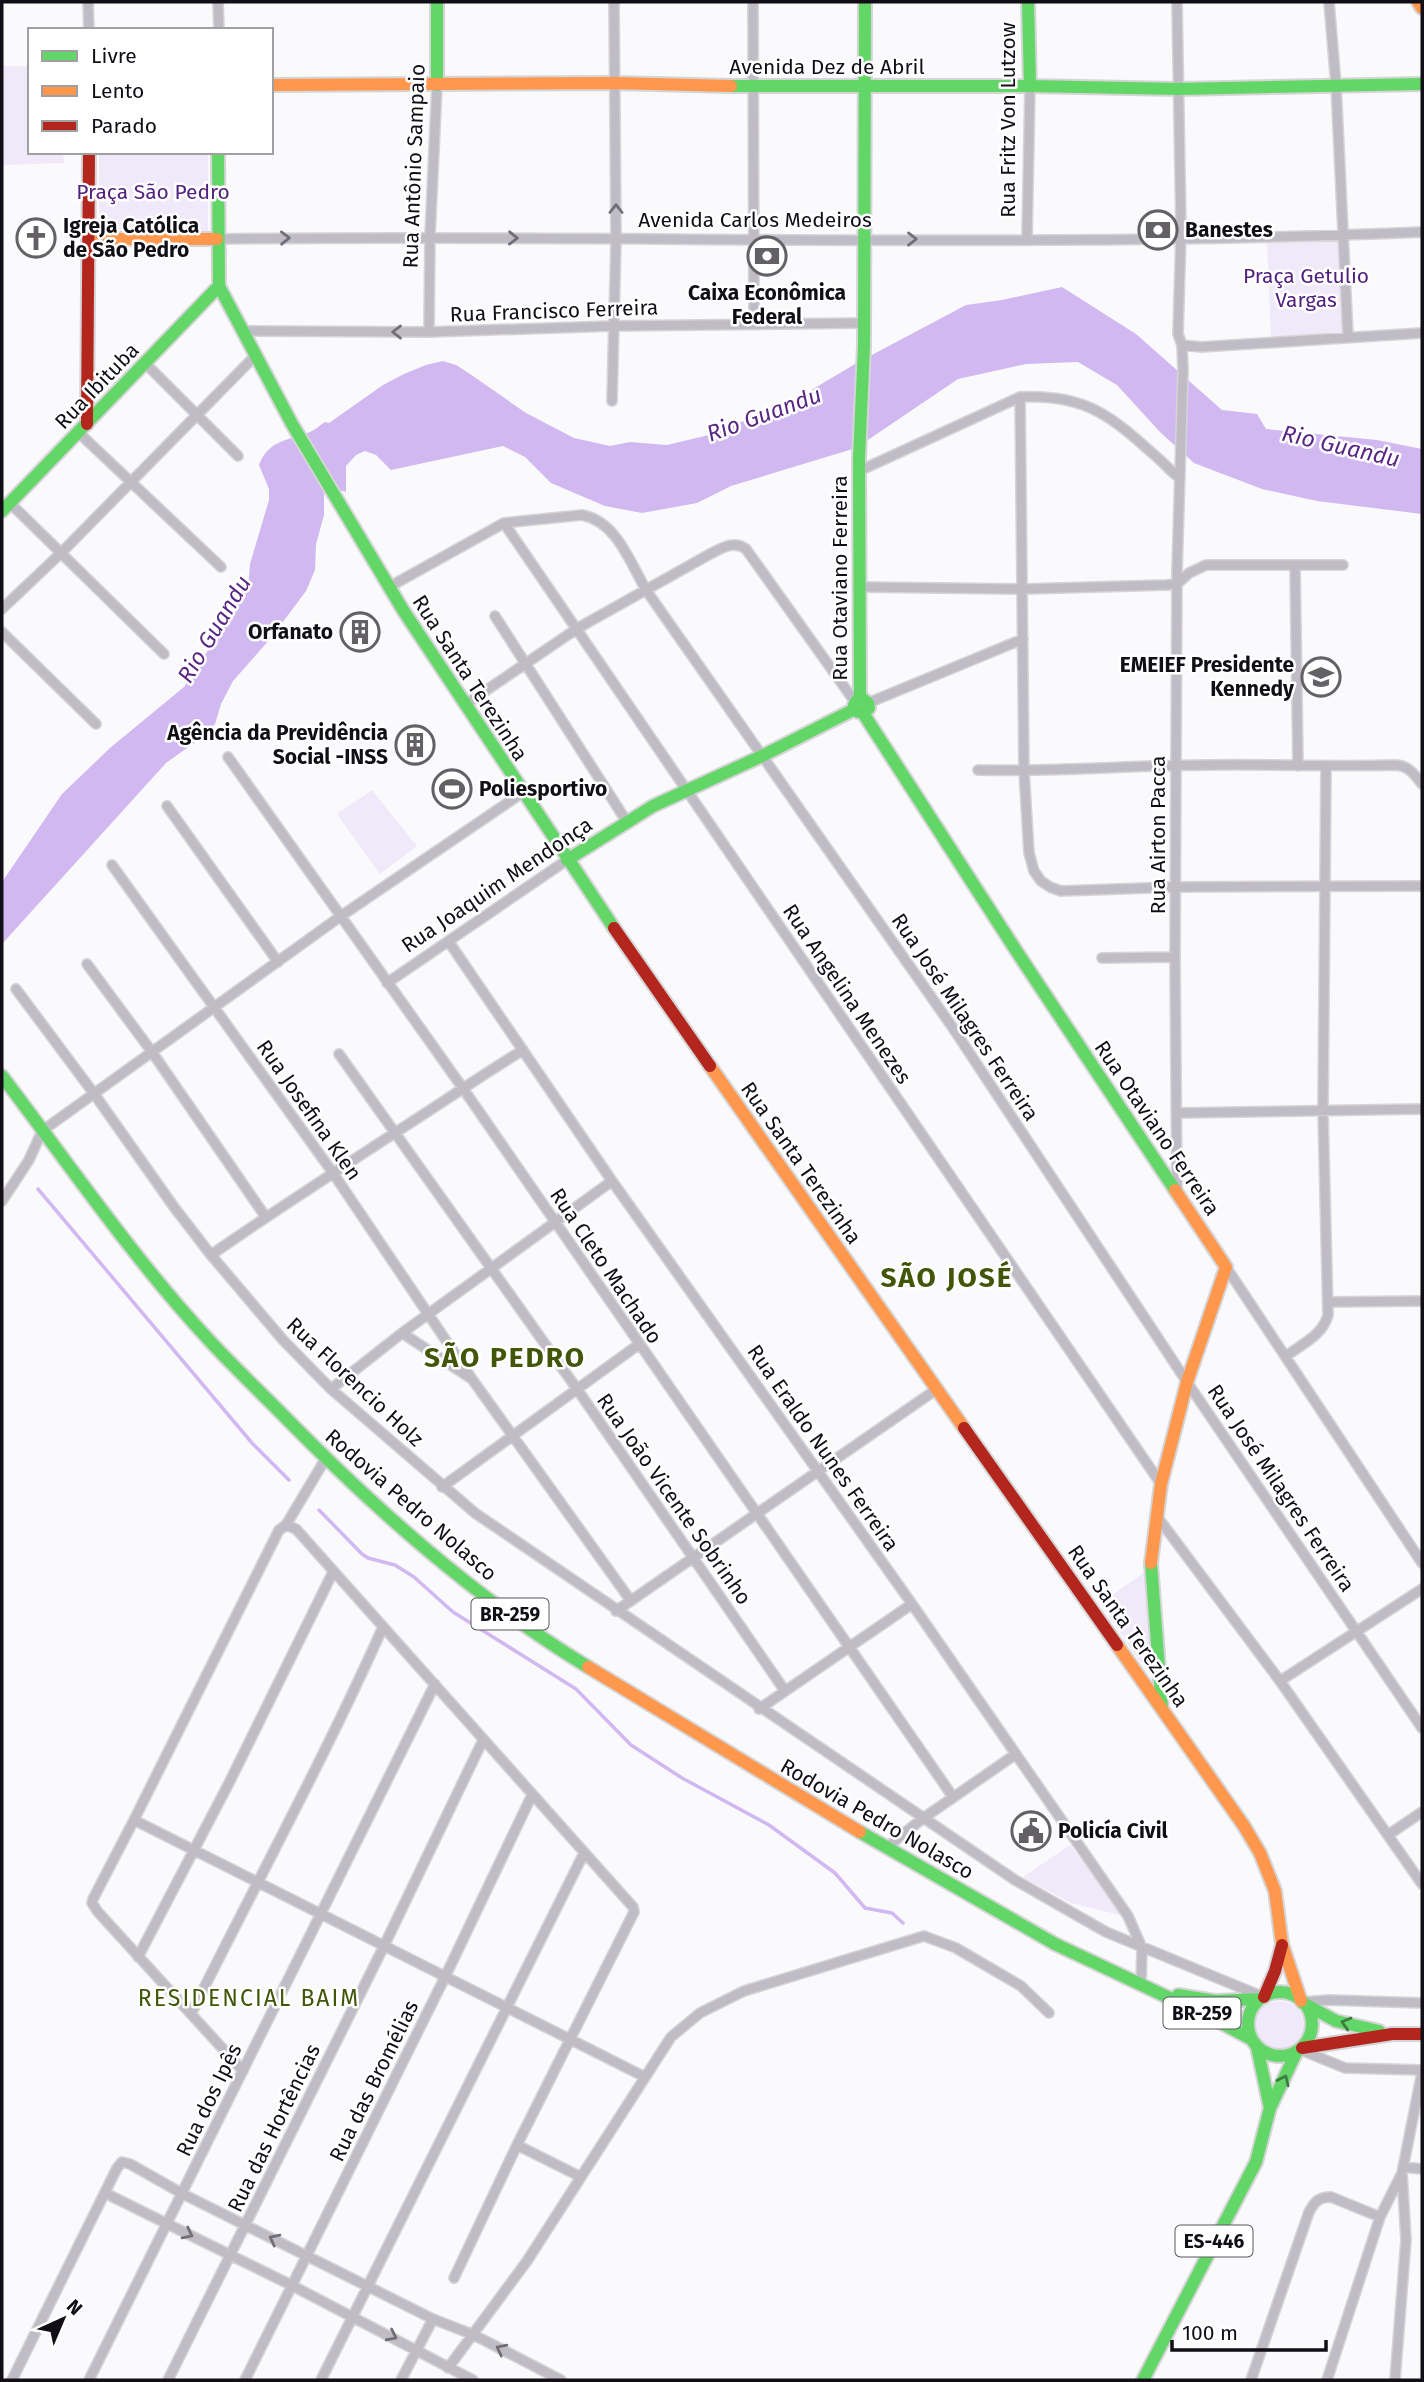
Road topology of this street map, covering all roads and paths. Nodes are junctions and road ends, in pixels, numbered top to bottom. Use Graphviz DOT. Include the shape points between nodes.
graph roads {
  1 [pos="88,2"];
  2 [pos="218,2"];
  3 [pos="438,2"];
  4 [pos="614,2"];
  5 [pos="753,2"];
  6 [pos="865,2"];
  7 [pos="1028,2"];
  8 [pos="1177,2"];
  9 [pos="1329,2"];
  10 [pos="1418,2"];
  11 [pos="1422,8"];
  12 [pos="89,28"];
  13 [pos="219,28"];
  14 [pos="615,83"];
  15 [pos="1422,84"];
  16 [pos="273,85"];
  17 [pos="437,85"];
  18 [pos="1336,85"];
  19 [pos="865,86"];
  20 [pos="1030,86"];
  21 [pos="753,87"];
  22 [pos="1178,89"];
  23 [pos="89,154"];
  24 [pos="218,154"];
  25 [pos="1422,232"];
  26 [pos="1343,235"];
  27 [pos="430,236"];
  28 [pos="88,239"];
  29 [pos="217,239"];
  30 [pos="863,239"];
  31 [pos="1027,239"];
  32 [pos="616,240"];
  33 [pos="754,240"];
  34 [pos="1180,240"];
  35 [pos="219,286"];
  36 [pos="864,323"];
  37 [pos="754,324"];
  38 [pos="612,326"];
  39 [pos="244,331"];
  40 [pos="429,332"];
  41 [pos="1422,333"];
  42 [pos="1348,337"];
  43 [pos="1182,345"];
  44 [pos="256,355"];
  45 [pos="146,364"];
  46 [pos="1020,397"];
  47 [pos="612,401"];
  48 [pos="195,414"];
  49 [pos="83,428"];
  50 [pos="238,456"];
  51 [pos="859,464"];
  52 [pos="1180,478"];
  53 [pos="130,482"];
  54 [pos="6,507"];
  55 [pos="505,523"];
  56 [pos="62,552"];
  57 [pos="1295,565"];
  58 [pos="1343,565"];
  59 [pos="221,567"];
  60 [pos="1177,584"];
  61 [pos="389,587"];
  62 [pos="861,587"];
  63 [pos="1024,589"];
  64 [pos="646,590"];
  65 [pos="2,610"];
  66 [pos="495,616"];
  67 [pos="578,628"];
  68 [pos="2,632"];
  69 [pos="1023,639"];
  70 [pos="164,654"];
  71 [pos="524,664"];
  72 [pos="466,704"];
  73 [pos="860,705"];
  74 [pos="96,724"];
  75 [pos="762,756"];
  76 [pos="228,757"];
  77 [pos="1175,765"];
  78 [pos="1298,766"];
  79 [pos="1326,767"];
  80 [pos="978,770"];
  81 [pos="1024,771"];
  82 [pos="1422,783"];
  83 [pos="687,790"];
  84 [pos="522,793"];
  85 [pos="167,806"];
  86 [pos="627,822"];
  87 [pos="567,860"];
  88 [pos="112,865"];
  89 [pos="1324,885"];
  90 [pos="1422,886"];
  91 [pos="1175,887"];
  92 [pos="341,916"];
  93 [pos="449,942"];
  94 [pos="1175,957"];
  95 [pos="1102,958"];
  96 [pos="278,962"];
  97 [pos="87,964"];
  98 [pos="387,982"];
  99 [pos="16,989"];
  100 [pos="213,1006"];
  101 [pos="523,1050"];
  102 [pos="152,1052"];
  103 [pos="338,1054"];
  104 [pos="2,1076"];
  105 [pos="461,1087"];
  106 [pos="95,1095"];
  107 [pos="1422,1109"];
  108 [pos="1323,1112"];
  109 [pos="1177,1113"];
  110 [pos="42,1132"];
  111 [pos="396,1132"];
  112 [pos="333,1173"];
  113 [pos="612,1181"];
  114 [pos="1177,1191"];
  115 [pos="2,1201"];
  116 [pos="265,1216"];
  117 [pos="556,1223"];
  118 [pos="211,1255"];
  119 [pos="1226,1267"];
  120 [pos="492,1270"];
  121 [pos="1422,1301"];
  122 [pos="1328,1302"];
  123 [pos="428,1315"];
  124 [pos="402,1333"];
  125 [pos="638,1345"];
  126 [pos="1286,1356"];
  127 [pos="472,1379"];
  128 [pos="1187,1382"];
  129 [pos="331,1389"];
  130 [pos="577,1389"];
  131 [pos="937,1389"];
  132 [pos="513,1434"];
  133 [pos="326,1458"];
  134 [pos="818,1472"];
  135 [pos="1161,1484"];
  136 [pos="442,1487"];
  137 [pos="757,1513"];
  138 [pos="1156,1515"];
  139 [pos="286,1525"];
  140 [pos="693,1558"];
  141 [pos="1422,1563"];
  142 [pos="333,1572"];
  143 [pos="1422,1588"];
  144 [pos="631,1601"];
  145 [pos="912,1604"];
  146 [pos="616,1611"];
  147 [pos="383,1627"];
  148 [pos="1357,1630"];
  149 [pos="849,1647"];
  150 [pos="1158,1671"];
  151 [pos="1137,1674"];
  152 [pos="1280,1681"];
  153 [pos="435,1684"];
  154 [pos="785,1691"];
  155 [pos="1162,1708"];
  156 [pos="760,1709"];
  157 [pos="1422,1728"];
  158 [pos="483,1740"];
  159 [pos="1016,1754"];
  160 [pos="532,1795"];
  161 [pos="953,1797"];
  162 [pos="1422,1812"];
  163 [pos="922,1819"];
  164 [pos="134,1820"];
  165 [pos="1388,1835"];
  166 [pos="886,1849"];
  167 [pos="194,1850"];
  168 [pos="584,1853"];
  169 [pos="256,1882"];
  170 [pos="1422,1884"];
  171 [pos="319,1914"];
  172 [pos="1282,1944"];
  173 [pos="384,1946"];
  174 [pos="1142,1948"];
  175 [pos="138,1957"];
  176 [pos="445,1977"];
  177 [pos="1146,1987"];
  178 [pos="1262,1998"];
  179 [pos="1302,2002"];
  180 [pos="1422,2003"];
  181 [pos="508,2008"];
  182 [pos="1049,2013"];
  183 [pos="191,2014"];
  184 [pos="1392,2034"];
  185 [pos="1422,2034"];
  186 [pos="570,2039"];
  187 [pos="1254,2043"];
  188 [pos="1299,2049"];
  189 [pos="243,2071"];
  190 [pos="1422,2071"];
  191 [pos="645,2077"];
  192 [pos="1270,2108"];
  193 [pos="517,2145"];
  194 [pos="1422,2169"];
  195 [pos="1402,2170"];
  196 [pos="581,2177"];
  197 [pos="105,2193"];
  198 [pos="183,2194"];
  199 [pos="1380,2217"];
  200 [pos="168,2224"];
  201 [pos="246,2224"];
  202 [pos="230,2255"];
  203 [pos="307,2255"];
  204 [pos="454,2278"];
  205 [pos="293,2286"];
  206 [pos="370,2286"];
  207 [pos="353,2318"];
  208 [pos="433,2319"];
  209 [pos="474,2335"];
  210 [pos="417,2349"];
  211 [pos="448,2368"];
  212 [pos="1146,2377"];
  213 [pos="12,2380"];
  214 [pos="89,2380"];
  215 [pos="168,2380"];
  216 [pos="245,2380"];
  217 [pos="321,2380"];
  218 [pos="401,2380"];
  219 [pos="473,2380"];
  220 [pos="561,2380"];
  221 [pos="1251,2380"];
  222 [pos="1327,2380"];
  223 [pos="1395,2380"];
  1 -- 12 [label="street"];
  2 -- 13 [label="street"];
  3 -- 17 [label="main road, Rua Antônio Sampaio"];
  4 -- 14 [label="street"];
  5 -- 21 [label="street"];
  6 -- 19 [label="main road, Rua Otaviano Ferreira"];
  7 -- 20 [label="main road, Rua Fritz Von Lutzow"];
  8 -- 22 [label="street, Rua Airton Pacca"];
  9 -- 18 [label="street"];
  10 -- 11 [label="main road"];
  14 -- 17 [label="main road, Avenida Dez de Abril"];
  14 -- 21 [label="main road, Avenida Dez de Abril"];
  32 -- 14 [label="street, one-way"];
  15 -- 18 [label="main road, Avenida Dez de Abril"];
  16 -- 17 [label="main road, Avenida Dez de Abril"];
  17 -- 27 [label="street, Rua Antônio Sampaio"];
  18 -- 22 [label="main road, Avenida Dez de Abril"];
  18 -- 26 [label="street"];
  19 -- 20 [label="main road, Avenida Dez de Abril"];
  19 -- 21 [label="main road, Avenida Dez de Abril"];
  19 -- 30 [label="main road, Rua Otaviano Ferreira"];
  20 -- 22 [label="main road, Avenida Dez de Abril"];
  20 -- 31 [label="street, Rua Fritz Von Lutzow"];
  21 -- 33 [label="street"];
  22 -- 34 [label="street, Rua Airton Pacca"];
  23 -- 28 [label="main road"];
  24 -- 29 [label="main road"];
  25 -- 26 [label="street, Avenida Carlos Medeiros"];
  26 -- 34 [label="street, Avenida Carlos Medeiros"];
  26 -- 42 [label="street"];
  29 -- 27 [label="street, Avenida Carlos Medeiros, one-way"];
  27 -- 32 [label="street, Avenida Carlos Medeiros, one-way"];
  27 -- 40 [label="street, Rua Antônio Sampaio"];
  28 -- 29 [label="main road, Avenida Carlos Medeiros"];
  28 -- 49 [label="main road"];
  29 -- 35 [label="main road"];
  30 -- 31 [label="street, Avenida Carlos Medeiros, one-way"];
  30 -- 33 [label="street, Avenida Carlos Medeiros"];
  30 -- 36 [label="main road, Rua Otaviano Ferreira"];
  31 -- 34 [label="street, Avenida Carlos Medeiros"];
  32 -- 33 [label="street, Avenida Carlos Medeiros"];
  32 -- 38 [label="street"];
  33 -- 37 [label="street"];
  34 -- 43 [label="street, Rua Airton Pacca" via="1178,334"];
  35 -- 39 [label="main road, Rua Santa Terezinha"];
  35 -- 45 [label="main road, Rua Ibituba"];
  36 -- 37 [label="street, Rua Francisco Ferreira"];
  36 -- 51 [label="main road, Rua Otaviano Ferreira"];
  37 -- 38 [label="street, Rua Francisco Ferreira"];
  38 -- 40 [label="street, Rua Francisco Ferreira"];
  38 -- 47 [label="street"];
  40 -- 39 [label="street, Rua Francisco Ferreira, one-way"];
  39 -- 44 [label="main road, Rua Santa Terezinha"];
  41 -- 42 [label="street"];
  42 -- 43 [label="street"];
  43 -- 52 [label="street, Rua Airton Pacca"];
  44 -- 48 [label="street"];
  44 -- 61 [label="main road, Rua Santa Terezinha"];
  45 -- 48 [label="street"];
  45 -- 49 [label="main road, Rua Ibituba"];
  46 -- 51 [label="street"];
  46 -- 52 [label="street" via="1049,396 1099,411"];
  46 -- 63 [label="street"];
  48 -- 50 [label="street"];
  48 -- 53 [label="street"];
  49 -- 53 [label="street"];
  49 -- 54 [label="main road, Rua Ibituba"];
  51 -- 62 [label="main road, Rua Otaviano Ferreira"];
  52 -- 60 [label="street, Rua Airton Pacca"];
  53 -- 56 [label="street"];
  53 -- 59 [label="street"];
  54 -- 56 [label="street"];
  55 -- 61 [label="street, Rua José Milagres Ferreira"];
  55 -- 64 [label="street, Rua José Milagres Ferreira" via="593,517 611,531"];
  55 -- 67 [label="street, Rua Angelina Menezes"];
  56 -- 65 [label="street"];
  56 -- 70 [label="street"];
  57 -- 58 [label="street"];
  57 -- 60 [label="street" via="1206,565 1195,568"];
  57 -- 78 [label="street"];
  60 -- 63 [label="street"];
  60 -- 77 [label="street, Rua Airton Pacca"];
  61 -- 72 [label="main road, Rua Santa Terezinha"];
  62 -- 63 [label="street"];
  62 -- 73 [label="main road, Rua Otaviano Ferreira"];
  63 -- 69 [label="street"];
  64 -- 67 [label="street"];
  64 -- 73 [label="street, Rua Otaviano Ferreira" via="720,549 740,544"];
  64 -- 75 [label="street, Rua José Milagres Ferreira"];
  66 -- 71 [label="street"];
  67 -- 71 [label="street"];
  67 -- 83 [label="street, Rua Angelina Menezes"];
  68 -- 74 [label="street"];
  69 -- 73 [label="street, Rua Joaquim Mendonça"];
  69 -- 81 [label="street"];
  71 -- 72 [label="street"];
  71 -- 86 [label="street"];
  72 -- 84 [label="main road, Rua Santa Terezinha"];
  73 -- 75 [label="main road, Rua Joaquim Mendonça"];
  73 -- 114 [label="main road, Rua Otaviano Ferreira"];
  75 -- 83 [label="main road, Rua Joaquim Mendonça"];
  75 -- 128 [label="street, Rua José Milagres Ferreira" via="953,1028"];
  76 -- 92 [label="street, Rua Cleto Machado"];
  77 -- 78 [label="street"];
  77 -- 81 [label="street"];
  77 -- 91 [label="street, Rua Airton Pacca"];
  78 -- 79 [label="street"];
  79 -- 82 [label="street" via="1405,766"];
  79 -- 89 [label="street"];
  80 -- 81 [label="street"];
  81 -- 91 [label="street" via="1029,853 1041,881 1061,891"];
  83 -- 86 [label="main road, Rua Joaquim Mendonça"];
  83 -- 135 [label="street, Rua Angelina Menezes"];
  84 -- 87 [label="main road, Rua Santa Terezinha"];
  84 -- 92 [label="street"];
  85 -- 96 [label="street"];
  86 -- 87 [label="main road, Rua Joaquim Mendonça"];
  87 -- 93 [label="street, Rua Joaquim Mendonça"];
  87 -- 131 [label="main road, Rua Santa Terezinha"];
  88 -- 100 [label="street, Rua Josefina Klen"];
  89 -- 90 [label="street"];
  89 -- 91 [label="street"];
  89 -- 108 [label="street"];
  91 -- 94 [label="street, Rua Airton Pacca"];
  92 -- 96 [label="street"];
  92 -- 98 [label="street, Rua Cleto Machado"];
  93 -- 98 [label="street, Rua Joaquim Mendonça"];
  93 -- 101 [label="street, Rua Eraldo Nunes Ferreira"];
  94 -- 95 [label="street"];
  94 -- 109 [label="street, Rua Airton Pacca"];
  96 -- 100 [label="street"];
  97 -- 102 [label="street"];
  98 -- 105 [label="street, Rua Cleto Machado"];
  99 -- 106 [label="street, Rua Florencio Holz"];
  100 -- 102 [label="street"];
  100 -- 112 [label="street, Rua Josefina Klen"];
  101 -- 105 [label="street"];
  101 -- 113 [label="street, Rua Eraldo Nunes Ferreira"];
  102 -- 106 [label="street"];
  102 -- 116 [label="street"];
  103 -- 111 [label="street, Rua João Vicente Sobrinho"];
  104 -- 110 [label="main road, Rodovia Pedro Nolasco / BR-259"];
  105 -- 111 [label="street"];
  105 -- 117 [label="street, Rua Cleto Machado"];
  106 -- 110 [label="street"];
  106 -- 118 [label="street, Rua Florencio Holz"];
  107 -- 108 [label="street"];
  108 -- 109 [label="street"];
  108 -- 122 [label="street"];
  109 -- 114 [label="street, Rua Airton Pacca"];
  110 -- 115 [label="street"];
  110 -- 133 [label="main road, Rodovia Pedro Nolasco / BR-259" via="207,1338"];
  111 -- 112 [label="street"];
  111 -- 120 [label="street, Rua João Vicente Sobrinho"];
  112 -- 116 [label="street"];
  112 -- 123 [label="street, Rua Josefina Klen"];
  113 -- 117 [label="street"];
  113 -- 134 [label="street, Rua Eraldo Nunes Ferreira"];
  114 -- 119 [label="main road, Rua Otaviano Ferreira"];
  116 -- 118 [label="street"];
  117 -- 120 [label="street"];
  117 -- 125 [label="street, Rua Cleto Machado"];
  118 -- 129 [label="street, Rua Florencio Holz"];
  119 -- 126 [label="street, Rua Otaviano Ferreira"];
  119 -- 128 [label="main road"];
  120 -- 123 [label="street"];
  120 -- 130 [label="street, Rua João Vicente Sobrinho"];
  121 -- 122 [label="street"];
  122 -- 126 [label="street" via="1325,1326"];
  123 -- 124 [label="street"];
  123 -- 127 [label="street, Rua Josefina Klen"];
  124 -- 127 [label="street"];
  124 -- 129 [label="street"];
  125 -- 130 [label="street"];
  125 -- 137 [label="street, Rua Cleto Machado"];
  126 -- 141 [label="street, Rua Otaviano Ferreira"];
  127 -- 132 [label="street, Rua Josefina Klen"];
  128 -- 135 [label="main road"];
  128 -- 148 [label="street, Rua José Milagres Ferreira"];
  129 -- 136 [label="street, Rua Florencio Holz"];
  130 -- 132 [label="street"];
  130 -- 140 [label="street, Rua João Vicente Sobrinho"];
  131 -- 134 [label="street"];
  131 -- 151 [label="main road, Rua Santa Terezinha"];
  132 -- 136 [label="street"];
  132 -- 144 [label="street, Rua Josefina Klen"];
  133 -- 139 [label="street"];
  133 -- 166 [label="main road, Rodovia Pedro Nolasco / BR-259" via="412,1537 577,1661"];
  134 -- 137 [label="street"];
  134 -- 145 [label="street, Rua Eraldo Nunes Ferreira"];
  135 -- 138 [label="main road"];
  136 -- 146 [label="street, Rua Florencio Holz"];
  137 -- 140 [label="street"];
  137 -- 149 [label="street, Rua Cleto Machado"];
  138 -- 150 [label="main road" via="1151,1566"];
  138 -- 152 [label="street"];
  139 -- 142 [label="street" via="296,1529"];
  139 -- 164 [label="street" via="279,1530"];
  140 -- 144 [label="street"];
  140 -- 154 [label="street, Rua João Vicente Sobrinho"];
  142 -- 147 [label="street"];
  142 -- 167 [label="street"];
  143 -- 148 [label="street"];
  144 -- 146 [label="street"];
  145 -- 149 [label="street"];
  145 -- 159 [label="street, Rua Eraldo Nunes Ferreira"];
  146 -- 156 [label="street, Rua Florencio Holz"];
  147 -- 153 [label="street"];
  147 -- 169 [label="street" via="313,1779"];
  148 -- 152 [label="street"];
  148 -- 157 [label="street, Rua José Milagres Ferreira"];
  149 -- 154 [label="street"];
  149 -- 161 [label="street, Rua Cleto Machado"];
  150 -- 151 [label="main road"];
  150 -- 155 [label="main road"];
  151 -- 155 [label="main road, Rua Santa Terezinha"];
  152 -- 165 [label="street"];
  153 -- 158 [label="street"];
  153 -- 171 [label="street, Rua dos Ipês"];
  154 -- 156 [label="street"];
  155 -- 172 [label="main road, Rua Santa Terezinha" via="1260,1853 1275,1891"];
  156 -- 163 [label="street, Rua Florencio Holz"];
  158 -- 160 [label="street"];
  158 -- 173 [label="street, Rua das Hortências"];
  159 -- 161 [label="street"];
  159 -- 174 [label="street, Rua Eraldo Nunes Ferreira" via="1128,1916"];
  160 -- 168 [label="street"];
  160 -- 176 [label="street, Rua das Bromélias"];
  161 -- 163 [label="street"];
  162 -- 165 [label="street"];
  163 -- 166 [label="street"];
  163 -- 174 [label="street, Rua Florencio Holz" via="1039,1896"];
  164 -- 167 [label="street"];
  164 -- 175 [label="street" via="92,1903"];
  165 -- 170 [label="street"];
  166 -- 177 [label="main road, Rodovia Pedro Nolasco / BR-259" via="1055,1944"];
  167 -- 169 [label="street"];
  167 -- 175 [label="street"];
  168 -- 181 [label="street"];
  168 -- 186 [label="street" via="627,1898 634,1912"];
  169 -- 171 [label="street"];
  169 -- 183 [label="street"];
  171 -- 173 [label="street"];
  171 -- 189 [label="street, Rua dos Ipês"];
  172 -- 178 [label="main road"];
  172 -- 179 [label="main road"];
  173 -- 176 [label="street"];
  173 -- 201 [label="street, Rua das Hortências"];
  174 -- 177 [label="street, Rua Eraldo Nunes Ferreira"];
  174 -- 178 [label="street, Rua Florencio Holz"];
  175 -- 183 [label="street"];
  176 -- 181 [label="street"];
  176 -- 203 [label="street, Rua das Bromélias"];
  177 -- 178 [label="main road, Rodovia Pedro Nolasco / BR-259" via="1215,2001"];
  177 -- 187 [label="main road, Rodovia Pedro Nolasco / BR-259"];
  178 -- 179 [label="main road" via="1283,1993"];
  178 -- 187 [label="main road" via="1248,2022"];
  179 -- 180 [label="street"];
  184 -- 179 [label="main road, one-way" via="1336,2021"];
  179 -- 188 [label="main road" via="1311,2021 1308,2040"];
  181 -- 186 [label="street"];
  181 -- 206 [label="street"];
  182 -- 191 [label="street" via="1021,1986 956,1948 924,1936 744,1991 700,2012 671,2037"];
  183 -- 189 [label="street"];
  184 -- 185 [label="main road"];
  184 -- 188 [label="main road"];
  186 -- 191 [label="street"];
  186 -- 193 [label="street"];
  187 -- 188 [label="main road" via="1276,2056"];
  187 -- 192 [label="main road, ES-446"];
  188 -- 190 [label="street" via="1345,2068"];
  192 -- 188 [label="main road, ES-446, one-way"];
  189 -- 198 [label="street, Rua dos Ipês"];
  190 -- 195 [label="street"];
  191 -- 196 [label="street"];
  192 -- 212 [label="main road, ES-446" via="1256,2162"];
  193 -- 196 [label="street"];
  193 -- 204 [label="street"];
  194 -- 195 [label="street"];
  195 -- 199 [label="street"];
  195 -- 223 [label="street" via="1406,2240"];
  196 -- 209 [label="street"];
  197 -- 198 [label="street" via="122,2162"];
  197 -- 200 [label="street"];
  197 -- 213 [label="street"];
  198 -- 200 [label="street, Rua dos Ipês"];
  198 -- 201 [label="street"];
  199 -- 221 [label="street" via="1331,2197 1315,2201"];
  199 -- 222 [label="street"];
  200 -- 202 [label="street, one-way"];
  200 -- 214 [label="street, Rua dos Ipês"];
  201 -- 202 [label="street, Rua das Hortências"];
  203 -- 201 [label="street, one-way"];
  202 -- 205 [label="street"];
  202 -- 215 [label="street, Rua das Hortências"];
  203 -- 205 [label="street, Rua das Bromélias"];
  203 -- 206 [label="street"];
  205 -- 207 [label="street"];
  205 -- 216 [label="street, Rua das Bromélias"];
  206 -- 207 [label="street"];
  206 -- 208 [label="street"];
  207 -- 210 [label="street, one-way"];
  207 -- 217 [label="street"];
  208 -- 209 [label="street"];
  208 -- 210 [label="street"];
  209 -- 211 [label="street"];
  220 -- 209 [label="street, one-way"];
  210 -- 211 [label="street"];
  210 -- 218 [label="street"];
  211 -- 219 [label="street"];
}
